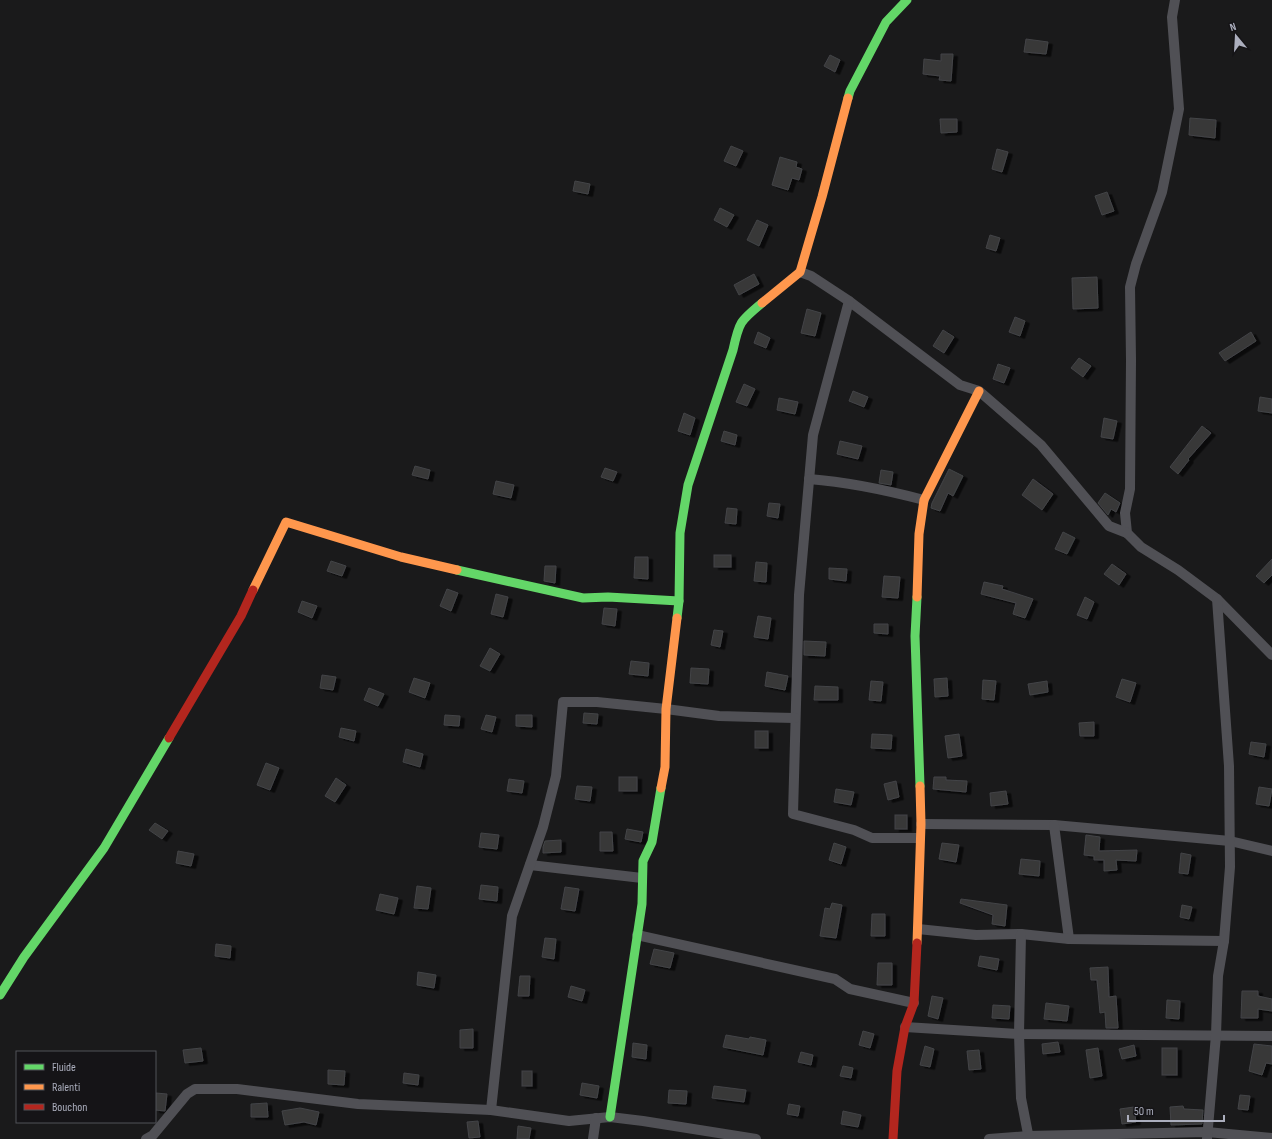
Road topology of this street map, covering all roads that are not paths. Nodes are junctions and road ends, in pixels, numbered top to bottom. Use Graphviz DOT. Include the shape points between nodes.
graph roads {
  1 [pos="907,0"];
  2 [pos="1175,0"];
  3 [pos="800,272"];
  4 [pos="850,301"];
  5 [pos="979,391"];
  6 [pos="809,479"];
  7 [pos="924,500"];
  8 [pos="1127,533"];
  9 [pos="1217,599"];
  10 [pos="680,601"];
  11 [pos="1272,655"];
  12 [pos="666,709"];
  13 [pos="795,718"];
  14 [pos="921,824"];
  15 [pos="1054,825"];
  16 [pos="920,838"];
  17 [pos="1230,840"];
  18 [pos="1272,851"];
  19 [pos="530,865"];
  20 [pos="642,878"];
  21 [pos="918,929"];
  22 [pos="1021,934"];
  23 [pos="637,935"];
  24 [pos="1069,939"];
  25 [pos="1224,941"];
  26 [pos="0,995"];
  27 [pos="914,1003"];
  28 [pos="905,1027"];
  29 [pos="1018,1034"];
  30 [pos="1216,1035"];
  31 [pos="1272,1036"];
  32 [pos="491,1110"];
  33 [pos="610,1117"];
  34 [pos="596,1118"];
  35 [pos="1207,1136"];
  36 [pos="1029,1138"];
  37 [pos="1272,1138"];
  38 [pos="146,1139"];
  39 [pos="593,1139"];
  40 [pos="756,1139"];
  41 [pos="893,1139"];
  42 [pos="989,1139"];
  1 -- 3 [label="street" via="886,22 850,91"];
  2 -- 8 [label="street" via="1172,17 1179,109 1162,192 1130,287 1130,489 1125,513"];
  3 -- 4 [label="street" via="811,276"];
  3 -- 10 [label="street" via="743,319 737,330 733,350 688,485 680,533"];
  4 -- 5 [label="street" via="960,385"];
  4 -- 6 [label="street" via="813,436"];
  5 -- 7 [label="street"];
  5 -- 8 [label="street" via="1041,445 1109,526"];
  6 -- 7 [label="street" via="842,482"];
  6 -- 13 [label="street" via="799,595"];
  7 -- 14 [label="street" via="919,534 915,636"];
  8 -- 9 [label="street" via="1141,547"];
  9 -- 11 [label="street"];
  9 -- 17 [label="street" via="1229,766"];
  10 -- 12 [label="street"];
  10 -- 26 [label="street" via="584,598 401,557 286,522 241,616 104,848 24,957"];
  12 -- 13 [label="street" via="719,716"];
  12 -- 19 [label="street" via="597,702 563,702 556,776"];
  12 -- 20 [label="street" via="665,767 652,842 643,861"];
  13 -- 16 [label="street" via="793,814 854,830 872,838"];
  14 -- 15 [label="street"];
  14 -- 16 [label="street"];
  15 -- 17 [label="street"];
  15 -- 24 [label="street"];
  16 -- 21 [label="street"];
  17 -- 18 [label="street"];
  17 -- 25 [label="street"];
  19 -- 20 [label="street"];
  19 -- 32 [label="street" via="512,916"];
  20 -- 23 [label="street" via="642,904"];
  21 -- 22 [label="street" via="976,935"];
  21 -- 27 [label="street"];
  22 -- 24 [label="street"];
  22 -- 29 [label="street"];
  23 -- 27 [label="street" via="835,979 850,989"];
  23 -- 33 [label="street"];
  24 -- 25 [label="street"];
  25 -- 30 [label="street" via="1218,976"];
  27 -- 28 [label="street"];
  28 -- 29 [label="street"];
  28 -- 41 [label="street" via="897,1071"];
  29 -- 30 [label="street"];
  29 -- 36 [label="street" via="1021,1098"];
  30 -- 31 [label="street"];
  30 -- 35 [label="street"];
  32 -- 34 [label="street" via="569,1121"];
  32 -- 38 [label="street" via="358,1104 237,1089 195,1089 179,1102 153,1135"];
  33 -- 34 [label="street"];
  33 -- 40 [label="street"];
  34 -- 39 [label="street"];
  35 -- 36 [label="street"];
  35 -- 37 [label="street"];
  36 -- 42 [label="street"];
}
